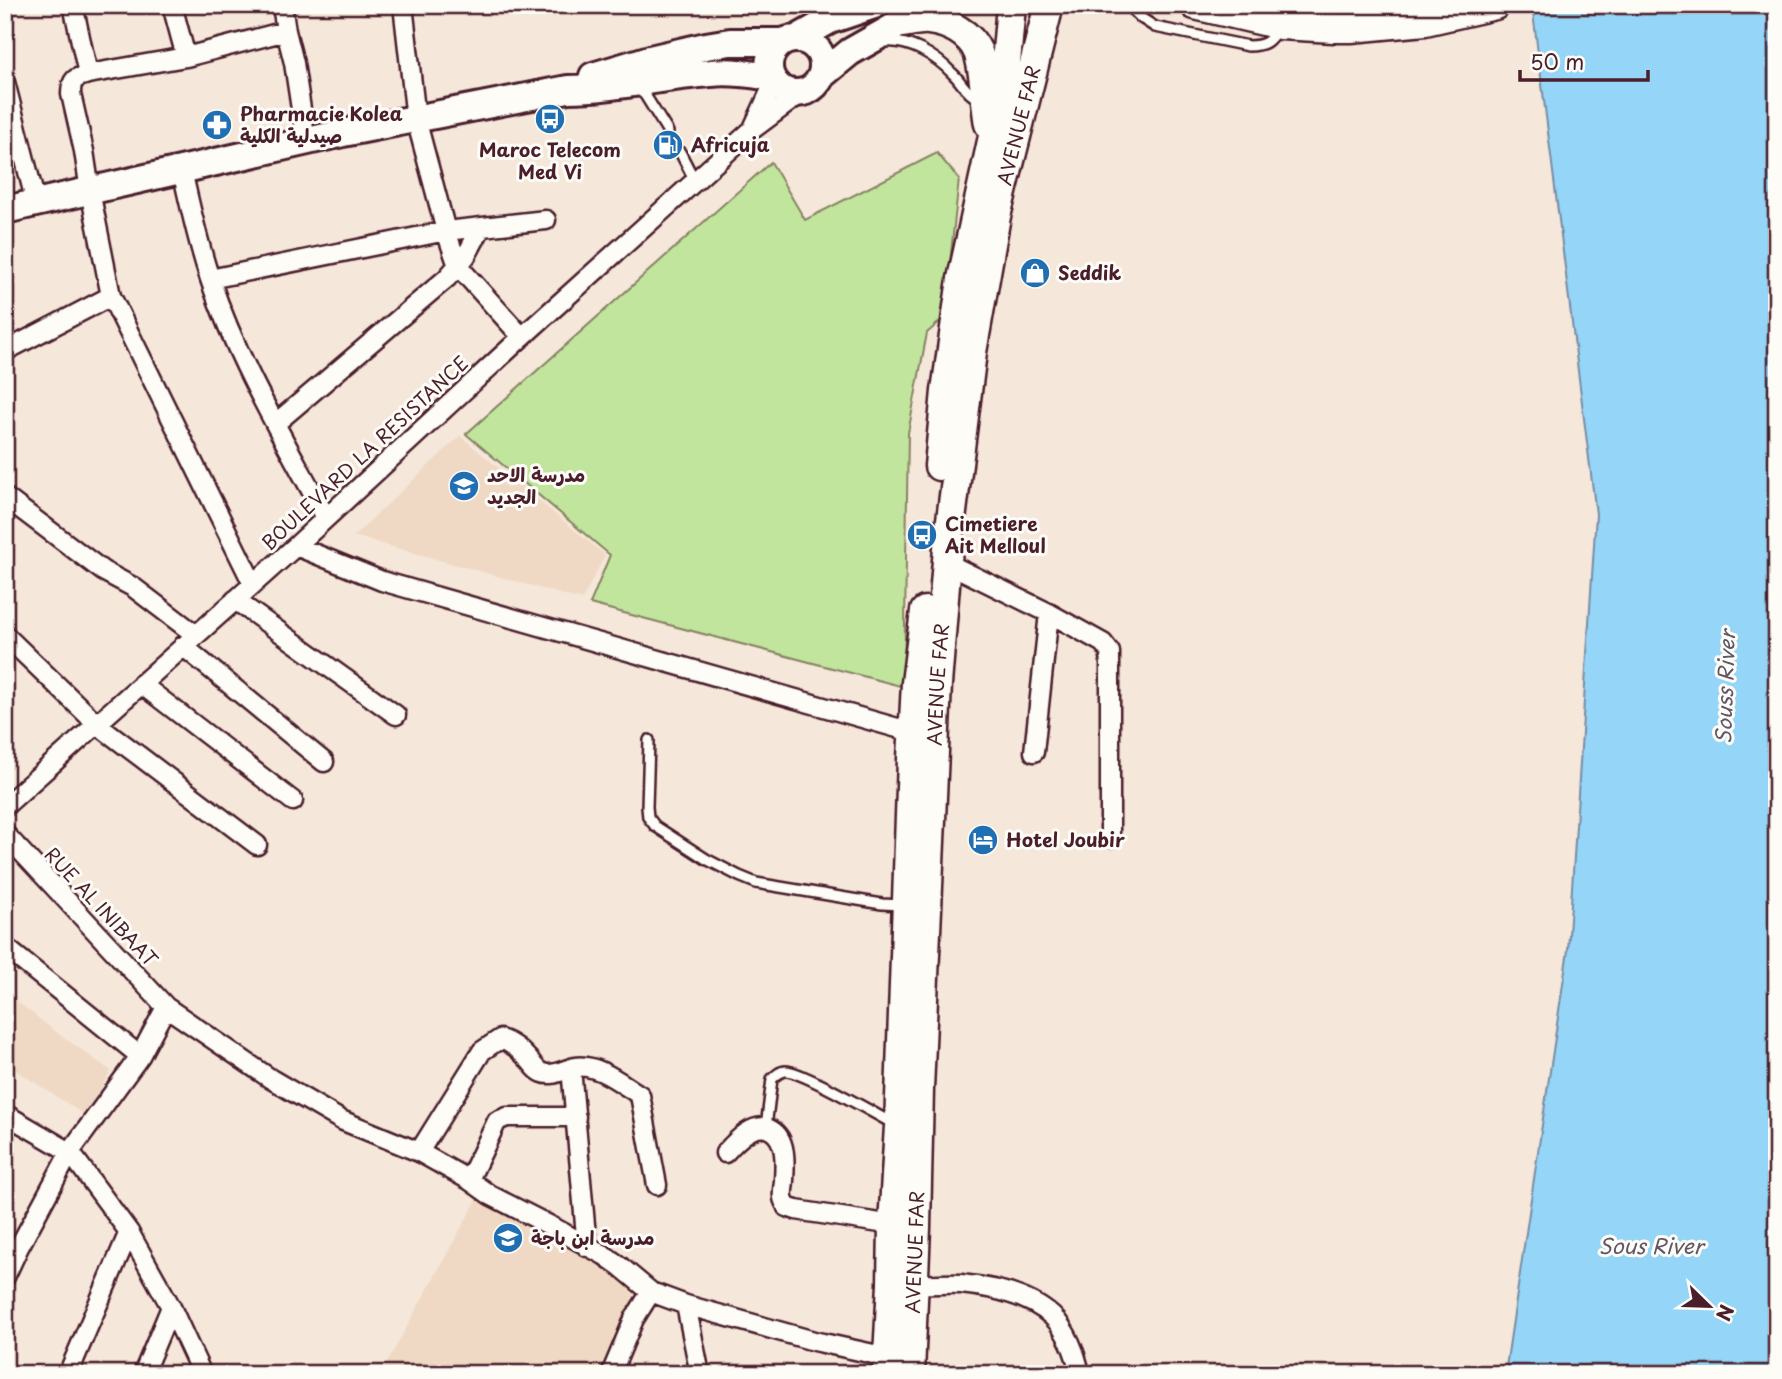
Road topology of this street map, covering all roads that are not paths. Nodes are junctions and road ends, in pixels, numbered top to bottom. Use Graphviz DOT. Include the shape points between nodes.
graph roads {
  1 [pos="73,5"];
  2 [pos="172,5"];
  3 [pos="282,5"];
  4 [pos="402,5"];
  5 [pos="874,5"];
  6 [pos="939,5"];
  7 [pos="1011,5"];
  8 [pos="1049,5"];
  9 [pos="1132,5"];
  10 [pos="1195,5"];
  11 [pos="1495,5"];
  12 [pos="1332,17"];
  13 [pos="901,23"];
  14 [pos="1281,25"];
  15 [pos="286,31"];
  16 [pos="790,40"];
  17 [pos="864,44"];
  18 [pos="186,57"];
  19 [pos="88,74"];
  20 [pos="773,80"];
  21 [pos="5,82"];
  22 [pos="813,83"];
  23 [pos="632,84"];
  24 [pos="568,89"];
  25 [pos="986,105"];
  26 [pos="416,119"];
  27 [pos="753,129"];
  28 [pos="668,132"];
  29 [pos="991,141"];
  30 [pos="306,142"];
  31 [pos="680,152"];
  32 [pos="182,170"];
  33 [pos="695,181"];
  34 [pos="90,191"];
  35 [pos="36,204"];
  36 [pos="5,210"];
  37 [pos="546,220"];
  38 [pos="481,228"];
  39 [pos="446,231"];
  40 [pos="458,266"];
  41 [pos="210,279"];
  42 [pos="111,296"];
  43 [pos="522,337"];
  44 [pos="5,351"];
  45 [pos="275,424"];
  46 [pos="5,497"];
  47 [pos="326,518"];
  48 [pos="296,546"];
  49 [pos="947,563"];
  50 [pos="253,584"];
  51 [pos="235,600"];
  52 [pos="1049,614"];
  53 [pos="5,635"];
  54 [pos="190,641"];
  55 [pos="141,684"];
  56 [pos="396,715"];
  57 [pos="97,724"];
  58 [pos="925,736"];
  59 [pos="649,740"];
  60 [pos="1034,752"];
  61 [pos="324,762"];
  62 [pos="293,801"];
  63 [pos="5,806"];
  64 [pos="5,834"];
  65 [pos="1110,837"];
  66 [pos="257,845"];
  67 [pos="907,905"];
  68 [pos="5,947"];
  69 [pos="166,1007"];
  70 [pos="140,1056"];
  71 [pos="571,1068"];
  72 [pos="5,1114"];
  73 [pos="576,1117"];
  74 [pos="899,1126"];
  75 [pos="766,1127"];
  76 [pos="70,1152"];
  77 [pos="419,1152"];
  78 [pos="725,1153"];
  79 [pos="469,1180"];
  80 [pos="657,1185"];
  81 [pos="893,1225"];
  82 [pos="129,1232"];
  83 [pos="12,1243"];
  84 [pos="587,1247"];
  85 [pos="5,1277"];
  86 [pos="903,1285"];
  87 [pos="651,1292"];
  88 [pos="686,1305"];
  89 [pos="171,1307"];
  90 [pos="887,1365"];
  91 [pos="68,1374"];
  92 [pos="143,1374"];
  93 [pos="202,1374"];
  94 [pos="611,1374"];
  95 [pos="700,1374"];
  96 [pos="910,1374"];
  97 [pos="1080,1374"];
  1 -- 19 [label="street"];
  2 -- 18 [label="street"];
  3 -- 15 [label="street"];
  4 -- 26 [label="street"];
  5 -- 16 [label="main road"];
  6 -- 13 [label="main road"];
  7 -- 29 [label="main road, AVENUE FAR" via="1004,86"];
  8 -- 49 [label="main road, AVENUE FAR" via="982,289"];
  9 -- 14 [label="lane" via="1141,19 1155,27 1248,46 1269,41"];
  10 -- 14 [label="main road"];
  11 -- 12 [label="main road" via="1425,21 1351,28"];
  12 -- 14 [label="main road"];
  13 -- 17 [label="main road"];
  13 -- 25 [label="main road" via="926,19 962,32 981,62"];
  15 -- 18 [label="street"];
  15 -- 30 [label="street"];
  16 -- 20 [label="main road" via="772,55"];
  16 -- 22 [label="main road" via="806,40 819,51 823,68"];
  16 -- 24 [label="main road" via="706,46 592,76"];
  17 -- 22 [label="main road"];
  17 -- 25 [label="lane" via="908,44 936,59"];
  18 -- 19 [label="street"];
  19 -- 34 [label="street" via="74,80 71,94"];
  20 -- 22 [label="main road" via="796,92"];
  20 -- 23 [label="main road" via="735,72"];
  20 -- 27 [label="street, BOULEVARD LA RESISTANCE"];
  21 -- 35 [label="street"];
  22 -- 27 [label="street, BOULEVARD LA RESISTANCE"];
  23 -- 24 [label="main road"];
  23 -- 28 [label="lane" via="645,95"];
  24 -- 26 [label="main road"];
  25 -- 29 [label="main road"];
  26 -- 30 [label="main road"];
  26 -- 39 [label="street"];
  27 -- 33 [label="street, BOULEVARD LA RESISTANCE"];
  29 -- 58 [label="main road, AVENUE FAR" via="962,279 946,391 916,683"];
  30 -- 32 [label="main road"];
  31 -- 33 [label="lane"];
  32 -- 34 [label="main road"];
  32 -- 41 [label="street"];
  33 -- 43 [label="street, BOULEVARD LA RESISTANCE"];
  34 -- 35 [label="main road"];
  34 -- 42 [label="street"];
  35 -- 36 [label="main road"];
  37 -- 38 [label="street"];
  38 -- 39 [label="street"];
  38 -- 40 [label="street"];
  39 -- 40 [label="street"];
  39 -- 41 [label="street"];
  40 -- 43 [label="street"];
  40 -- 45 [label="street"];
  41 -- 45 [label="street"];
  42 -- 44 [label="street"];
  42 -- 50 [label="street"];
  43 -- 47 [label="street, BOULEVARD LA RESISTANCE"];
  45 -- 47 [label="street"];
  46 -- 54 [label="street" via="103,571 155,602"];
  47 -- 48 [label="street, BOULEVARD LA RESISTANCE"];
  48 -- 50 [label="street, BOULEVARD LA RESISTANCE"];
  48 -- 58 [label="street" via="382,581"];
  49 -- 52 [label="street"];
  49 -- 58 [label="main road, AVENUE FAR" via="937,684"];
  50 -- 51 [label="street, BOULEVARD LA RESISTANCE"];
  51 -- 54 [label="street, BOULEVARD LA RESISTANCE"];
  51 -- 56 [label="street"];
  52 -- 60 [label="street"];
  52 -- 65 [label="street" via="1103,643 1110,652"];
  53 -- 57 [label="street"];
  54 -- 55 [label="street, BOULEVARD LA RESISTANCE"];
  54 -- 61 [label="street"];
  55 -- 57 [label="street, BOULEVARD LA RESISTANCE"];
  55 -- 62 [label="street"];
  57 -- 63 [label="street, BOULEVARD LA RESISTANCE"];
  57 -- 66 [label="street"];
  58 -- 67 [label="main road, AVENUE FAR"];
  58 -- 86 [label="main road, AVENUE FAR" via="920,1076"];
  59 -- 67 [label="lane" via="647,807 655,826 756,883"];
  64 -- 69 [label="street, RUE AL INIBAAT"];
  67 -- 74 [label="main road, AVENUE FAR"];
  68 -- 70 [label="street"];
  69 -- 70 [label="street"];
  69 -- 77 [label="street, RUE AL INIBAAT" via="271,1079 341,1120"];
  70 -- 76 [label="street"];
  71 -- 73 [label="street"];
  71 -- 77 [label="street" via="544,1074 519,1049 500,1039 482,1051"];
  71 -- 80 [label="street" via="603,1072 640,1095"];
  72 -- 76 [label="street"];
  73 -- 79 [label="street" via="497,1121"];
  73 -- 84 [label="street"];
  74 -- 75 [label="lane" via="789,1071 772,1079"];
  74 -- 81 [label="main road, AVENUE FAR"];
  75 -- 78 [label="street" via="739,1138"];
  75 -- 81 [label="street" via="782,1142 787,1207"];
  76 -- 82 [label="street"];
  76 -- 83 [label="street"];
  77 -- 79 [label="street, RUE AL INIBAAT"];
  79 -- 84 [label="street, RUE AL INIBAAT"];
  81 -- 86 [label="main road, AVENUE FAR"];
  82 -- 89 [label="street"];
  82 -- 91 [label="street"];
  83 -- 85 [label="street"];
  84 -- 87 [label="street, RUE AL INIBAAT"];
  86 -- 90 [label="main road, AVENUE FAR"];
  86 -- 96 [label="main road, AVENUE FAR"];
  86 -- 97 [label="street" via="959,1284 1003,1291 1041,1308 1069,1341"];
  87 -- 88 [label="street, RUE AL INIBAAT"];
  87 -- 94 [label="street"];
  88 -- 90 [label="street, RUE AL INIBAAT"];
  88 -- 95 [label="street"];
  89 -- 92 [label="street"];
  89 -- 93 [label="street"];
}
